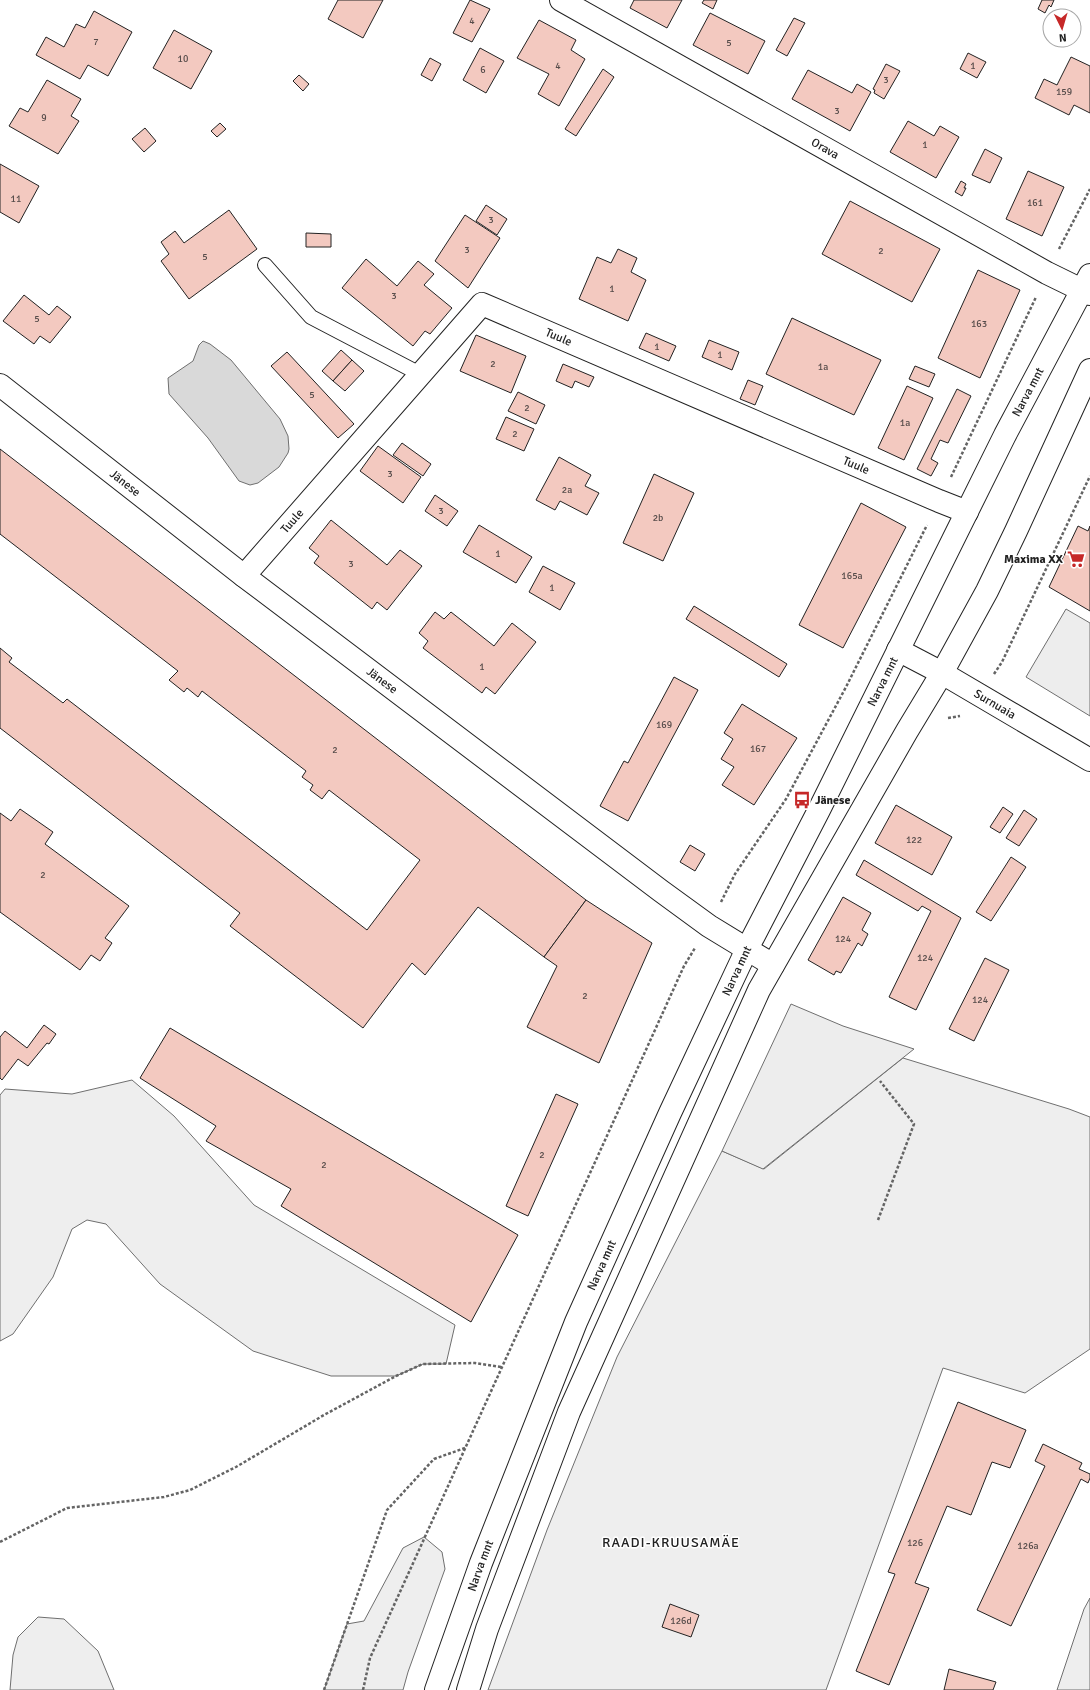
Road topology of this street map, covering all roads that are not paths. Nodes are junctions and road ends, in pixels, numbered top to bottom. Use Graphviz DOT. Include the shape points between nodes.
graph roads {
  1 [pos="561,0"];
  2 [pos="265,265"];
  3 [pos="1087,286"];
  4 [pos="1090,370"];
  5 [pos="420,374"];
  6 [pos="0,385"];
  7 [pos="967,512"];
  8 [pos="244,576"];
  9 [pos="898,650"];
  10 [pos="942,673"];
  11 [pos="1090,760"];
  12 [pos="747,949"];
  13 [pos="773,965"];
  14 [pos="436,1690"];
  15 [pos="468,1690"];
  1 -- 3 [label="main road, Orava" via="1047,273"];
  2 -- 5 [label="lane" via="311,318"];
  3 -- 7 [label="main road, Narva mnt" via="1005,434"];
  4 -- 10 [label="main road" via="1016,532"];
  5 -- 7 [label="main road, Tuule" via="482,304"];
  5 -- 8 [label="main road, Tuule"];
  6 -- 8 [label="main road, Jänese"];
  7 -- 9 [label="main road, Narva mnt"];
  8 -- 12 [label="main road, Jänese" via="661,891 709,926"];
  9 -- 10 [label="main road, Surnuaia"];
  9 -- 12 [label="main road, Narva mnt" via="816,817"];
  10 -- 11 [label="main road, Surnuaia"];
  10 -- 13 [label="main road"];
  12 -- 13 [label="main road, Jänese"];
  12 -- 14 [label="main road, Narva mnt" via="576,1322 481,1563"];
  13 -- 15 [label="main road" via="759,990 569,1412 487,1629"];
}
